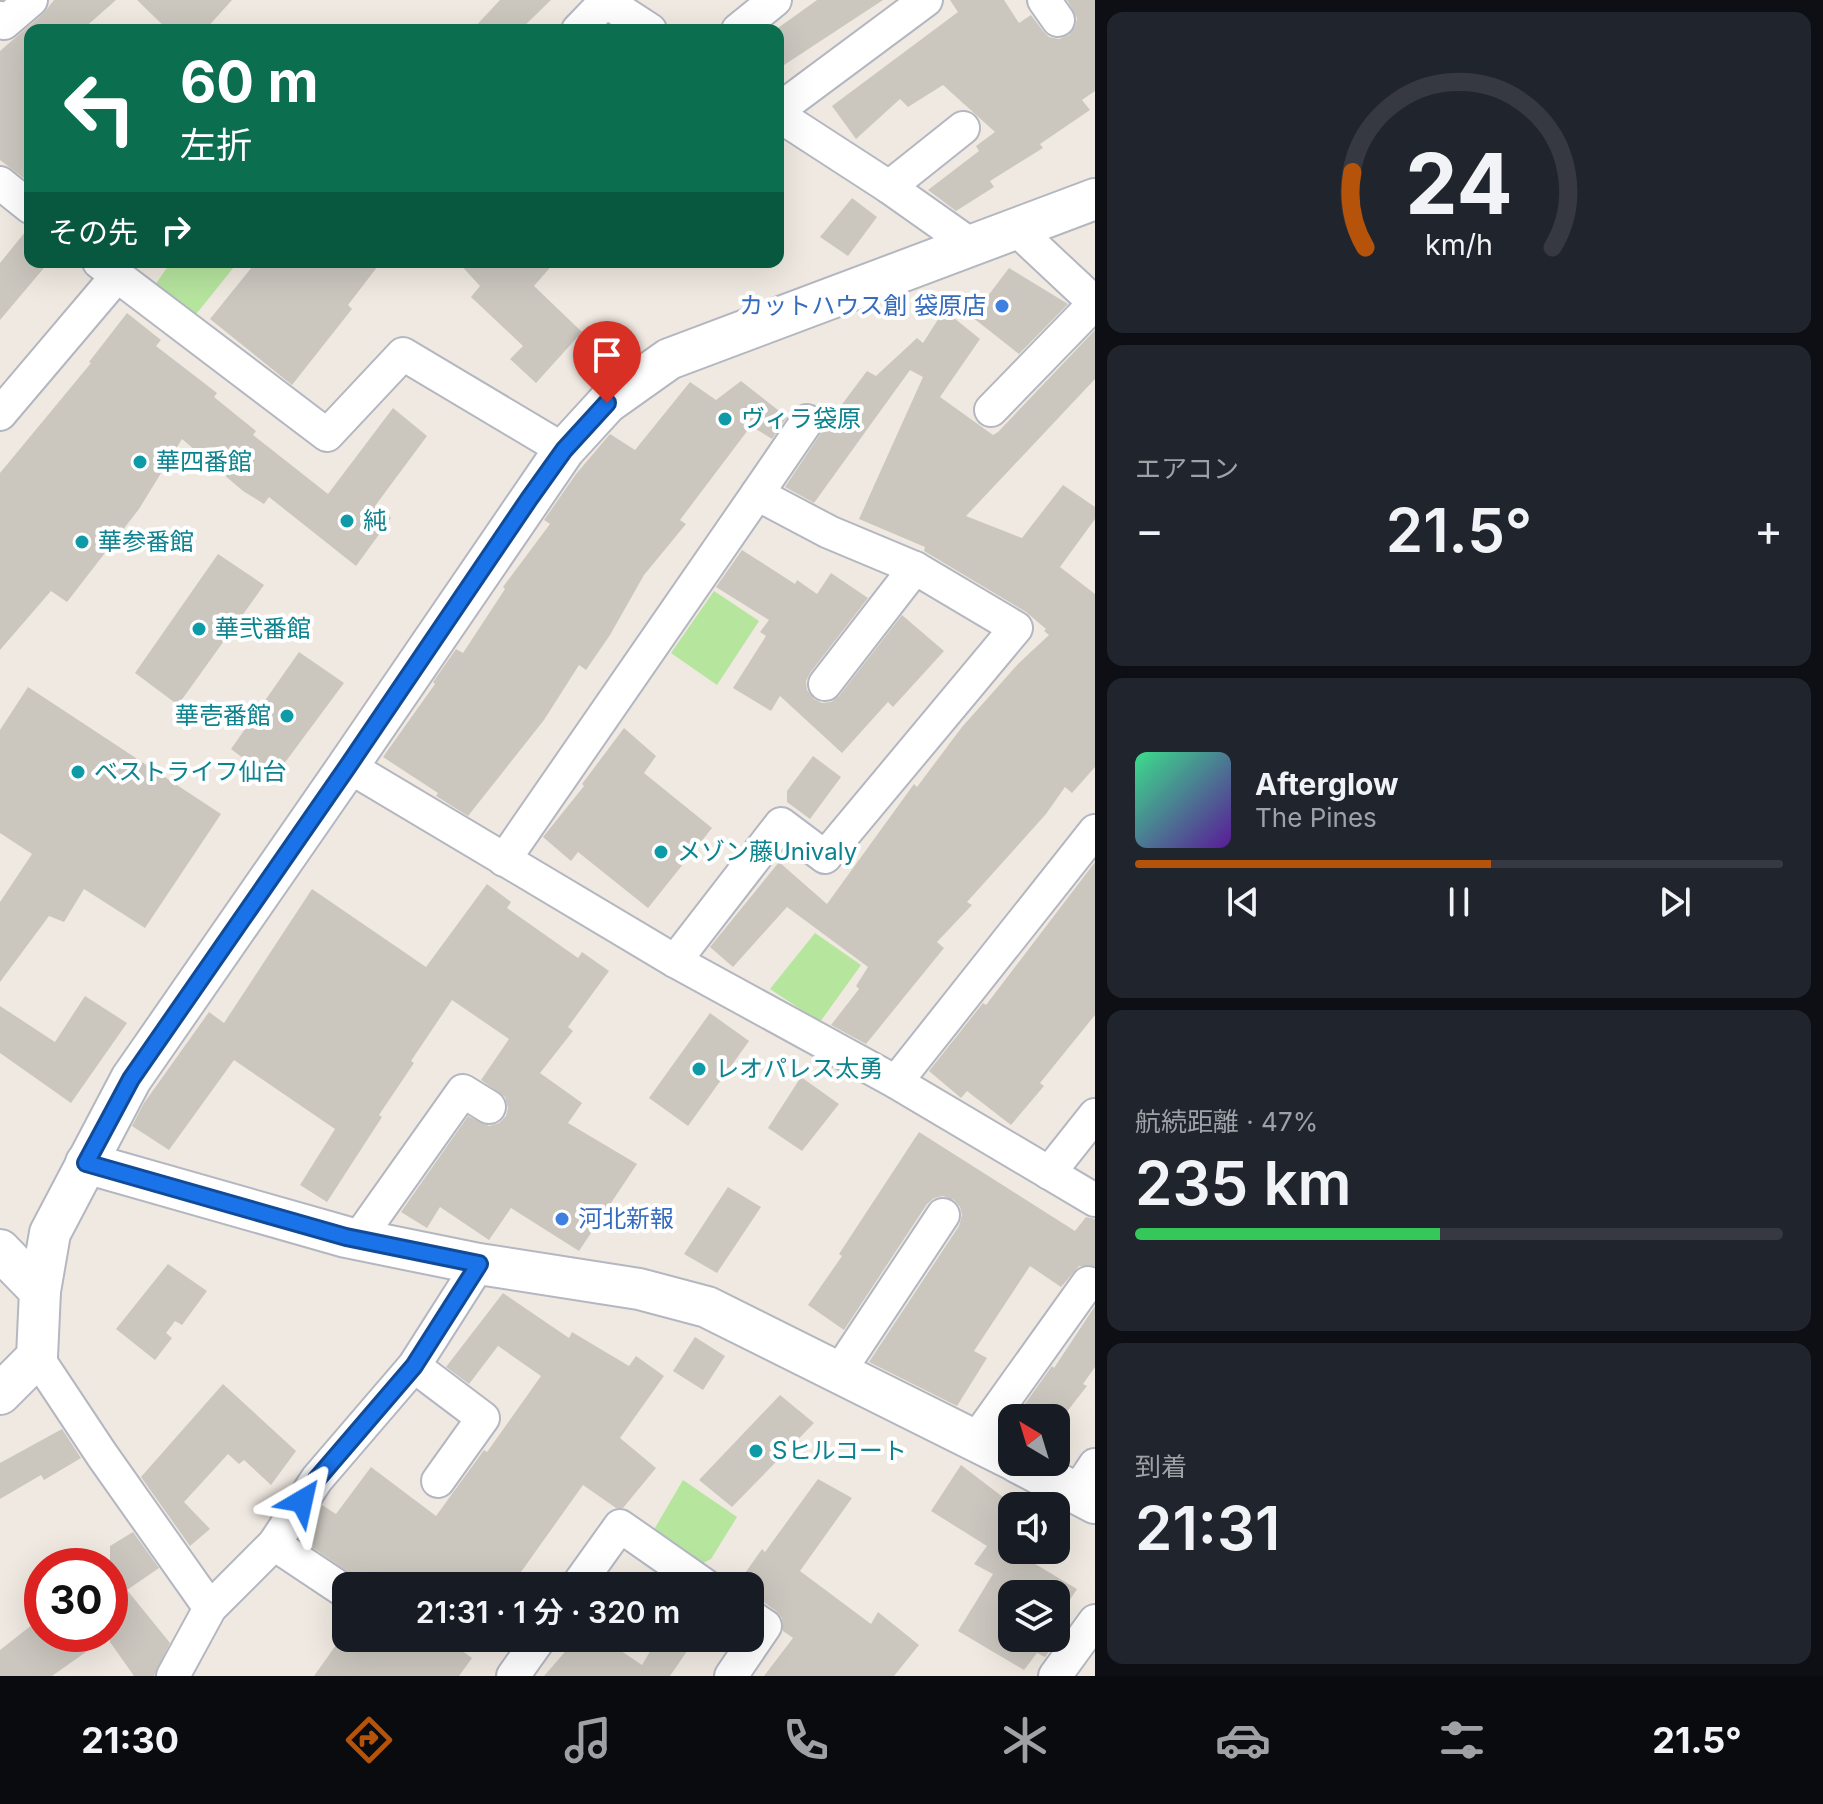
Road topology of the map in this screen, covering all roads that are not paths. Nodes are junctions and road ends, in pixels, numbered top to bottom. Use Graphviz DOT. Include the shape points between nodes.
graph roads {
  1 [pos="31,0"];
  2 [pos="775,0"];
  3 [pos="926,0"];
  4 [pos="605,1"];
  5 [pos="0,18"];
  6 [pos="584,24"];
  7 [pos="641,24"];
  8 [pos="745,24"];
  9 [pos="784,108"];
  10 [pos="784,117"];
  11 [pos="963,128"];
  12 [pos="0,183"];
  13 [pos="889,187"];
  14 [pos="1095,199"];
  15 [pos="24,202"];
  16 [pos="1017,230"];
  17 [pos="974,247"];
  18 [pos="108,269"];
  19 [pos="1095,303"];
  20 [pos="991,410"];
  21 [pos="0,414"];
  22 [pos="807,421"];
  23 [pos="564,450"];
  24 [pos="757,494"];
  25 [pos="915,568"];
  26 [pos="825,684"];
  27 [pos="348,766"];
  28 [pos="1095,831"];
  29 [pos="504,860"];
  30 [pos="675,961"];
  31 [pos="896,1082"];
  32 [pos="489,1107"];
  33 [pos="1095,1115"];
  34 [pos="86,1163"];
  35 [pos="1049,1173"];
  36 [pos="1095,1200"];
  37 [pos="943,1215"];
  38 [pos="358,1239"];
  39 [pos="0,1250"];
  40 [pos="479,1264"];
  41 [pos="1088,1283"];
  42 [pos="40,1291"];
  43 [pos="37,1357"];
  44 [pos="414,1366"];
  45 [pos="839,1372"];
  46 [pos="0,1394"];
  47 [pos="975,1441"];
  48 [pos="998,1452"];
  49 [pos="1057,1476"];
  50 [pos="438,1481"];
  51 [pos="1089,1487"];
  52 [pos="274,1544"];
  53 [pos="587,1572"];
  54 [pos="686,1572"];
  55 [pos="332,1583"];
  56 [pos="210,1608"];
  57 [pos="1095,1621"];
  58 [pos="530,1652"];
  59 [pos="747,1652"];
  60 [pos="173,1676"];
  61 [pos="513,1676"];
  62 [pos="731,1676"];
  63 [pos="1055,1676"];
  1 -- 5 [label="street" via="4,23"];
  2 -- 8 [label="street"];
  3 -- 9 [label="street"];
  4 -- 6 [label="street"];
  4 -- 7 [label="street"];
  10 -- 13 [label="street"];
  11 -- 13 [label="street"];
  12 -- 15 [label="street"];
  13 -- 17 [label="street"];
  14 -- 16 [label="street"];
  16 -- 17 [label="street"];
  16 -- 19 [label="street"];
  17 -- 23 [label="street" via="669,359 607,403"];
  18 -- 21 [label="street"];
  18 -- 23 [label="street" via="327,435 403,354"];
  19 -- 20 [label="street"];
  22 -- 24 [label="street"];
  23 -- 27 [label="street"];
  24 -- 25 [label="street"];
  24 -- 29 [label="street"];
  25 -- 26 [label="street"];
  25 -- 30 [label="street" via="1016,628 825,857 781,824"];
  27 -- 29 [label="street"];
  27 -- 34 [label="street" via="131,1079"];
  28 -- 31 [label="street"];
  29 -- 30 [label="street"];
  30 -- 31 [label="street"];
  31 -- 35 [label="street"];
  32 -- 38 [label="street" via="463,1091"];
  33 -- 35 [label="street"];
  34 -- 38 [label="street"];
  34 -- 42 [label="street" via="50,1233"];
  35 -- 36 [label="street"];
  37 -- 45 [label="street"];
  38 -- 40 [label="street"];
  39 -- 42 [label="street"];
  40 -- 44 [label="street"];
  40 -- 45 [label="street" via="639,1289 707,1307"];
  41 -- 47 [label="street"];
  42 -- 43 [label="street"];
  43 -- 46 [label="street"];
  43 -- 56 [label="street"];
  44 -- 50 [label="street" via="483,1418"];
  44 -- 52 [label="street" via="317,1479"];
  45 -- 47 [label="street"];
  47 -- 48 [label="street"];
  49 -- 51 [label="street"];
  52 -- 55 [label="street"];
  52 -- 56 [label="street"];
  53 -- 54 [label="street" via="620,1526"];
  56 -- 60 [label="street"];
  57 -- 63 [label="street"];
  58 -- 61 [label="street"];
  59 -- 62 [label="street"];
}
